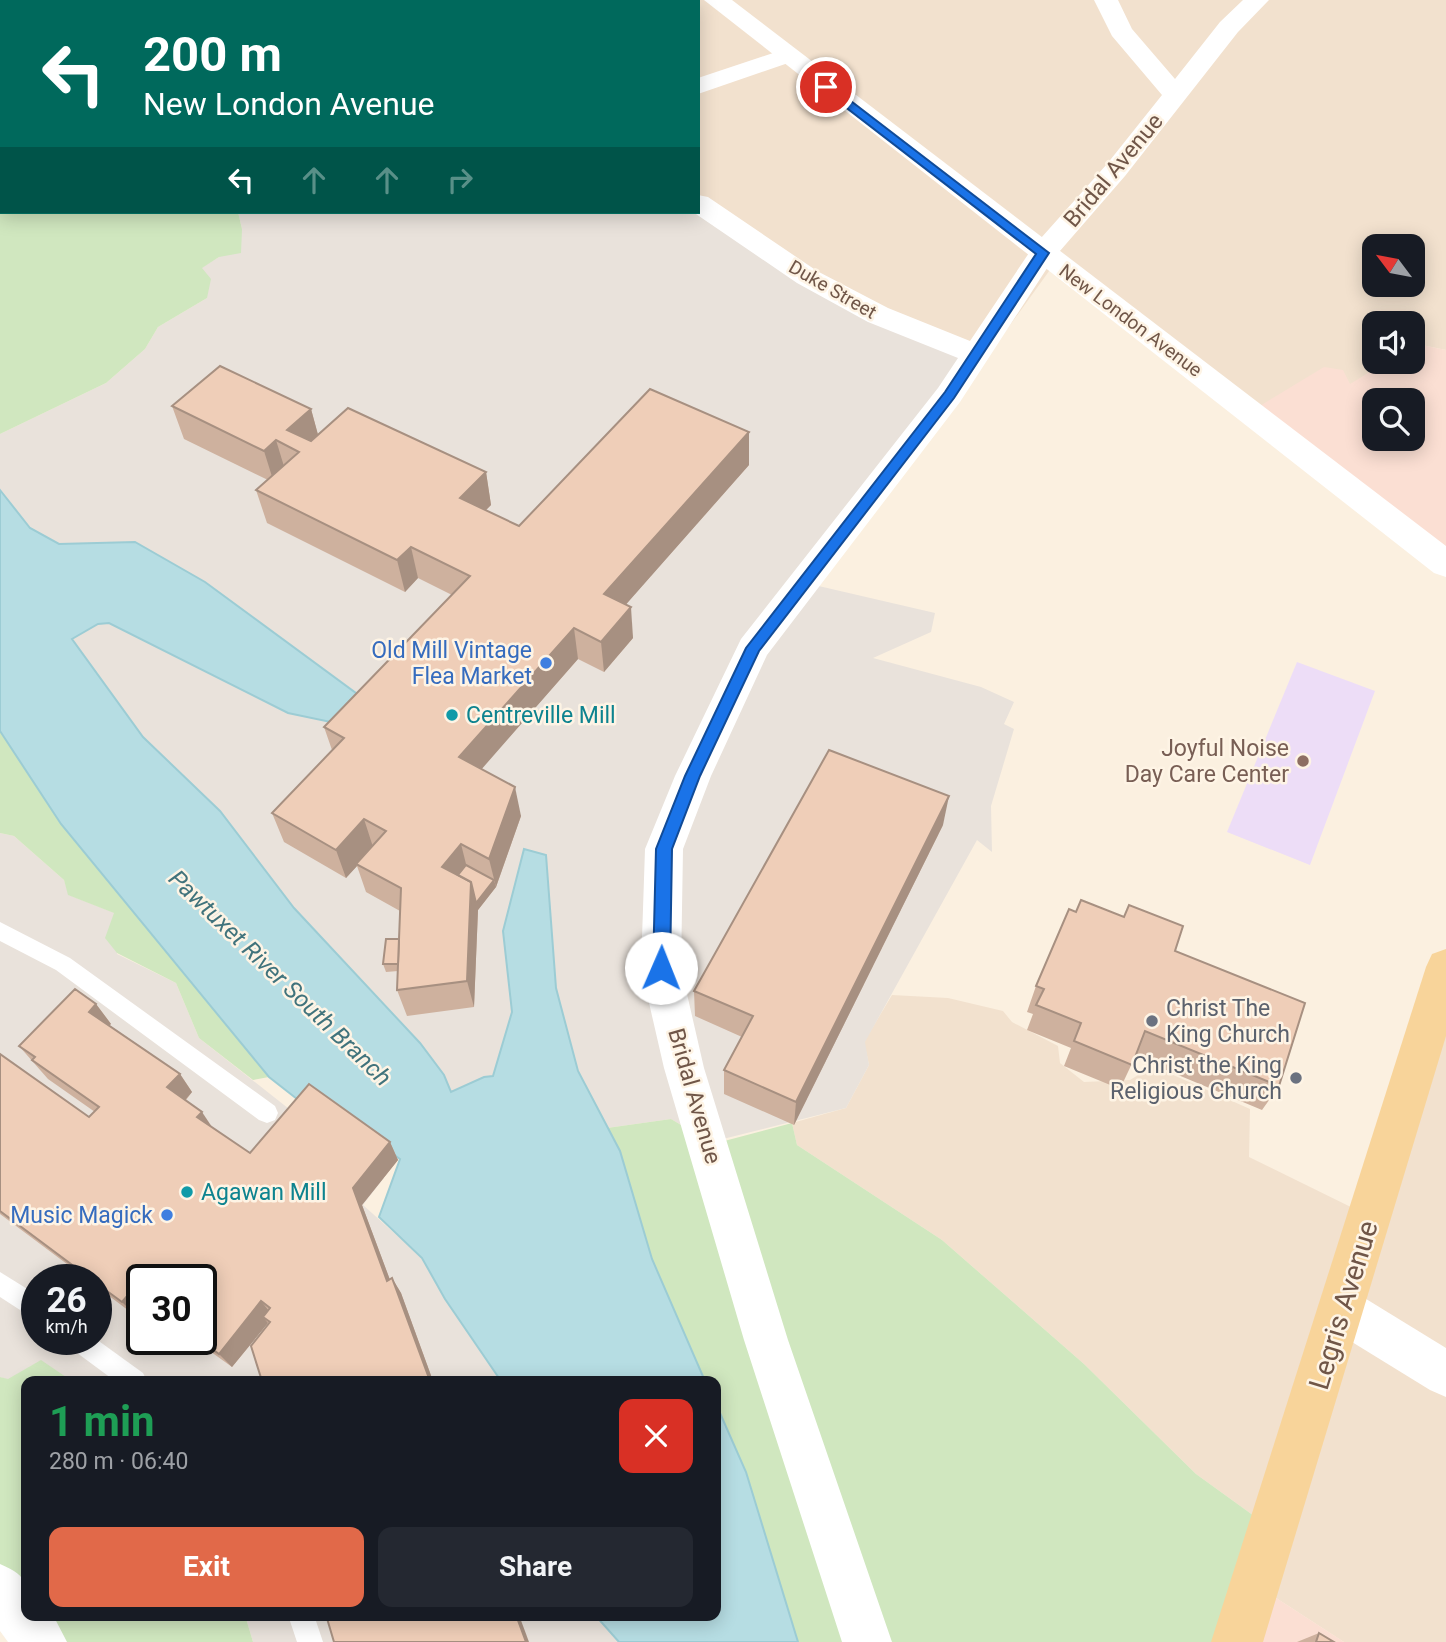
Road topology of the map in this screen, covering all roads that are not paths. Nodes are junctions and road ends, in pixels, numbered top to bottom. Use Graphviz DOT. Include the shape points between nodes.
graph roads {
  1 [pos="716,0"];
  2 [pos="1106,0"];
  3 [pos="1256,0"];
  4 [pos="785,56"];
  5 [pos="700,86"];
  6 [pos="1175,95"];
  7 [pos="700,205"];
  8 [pos="1043,253"];
  9 [pos="977,355"];
  10 [pos="1446,564"];
  11 [pos="0,931"];
  12 [pos="1446,967"];
  13 [pos="267,1113"];
  14 [pos="0,1283"];
  15 [pos="21,1298"];
  16 [pos="1342,1310"];
  17 [pos="100,1355"];
  18 [pos="1446,1374"];
  19 [pos="128,1376"];
  20 [pos="0,1590"];
  21 [pos="21,1617"];
  22 [pos="24,1621"];
  23 [pos="303,1621"];
  24 [pos="41,1642"];
  25 [pos="310,1642"];
  26 [pos="867,1642"];
  27 [pos="1237,1642"];
  1 -- 4 [label="main road, New London Avenue"];
  2 -- 6 [label="street, Bridal Avenue" via="1121,31"];
  3 -- 6 [label="street"];
  4 -- 5 [label="street"];
  4 -- 8 [label="main road, New London Avenue"];
  6 -- 8 [label="street, Bridal Avenue"];
  7 -- 9 [label="street, Duke Street" via="807,277 878,315"];
  8 -- 9 [label="street, Bridal Avenue"];
  8 -- 10 [label="main road, New London Avenue"];
  9 -- 26 [label="street, Bridal Avenue" via="753,648 664,849 661,968 684,1068 766,1340"];
  11 -- 13 [label="lane" via="63,964"];
  12 -- 16 [label="main road, Legris Avenue"];
  14 -- 15 [label="lane"];
  16 -- 18 [label="street"];
  16 -- 27 [label="main road, Legris Avenue"];
  17 -- 19 [label="lane"];
  20 -- 21 [label="main road"];
  22 -- 24 [label="main road"];
  23 -- 25 [label="lane"];
}
